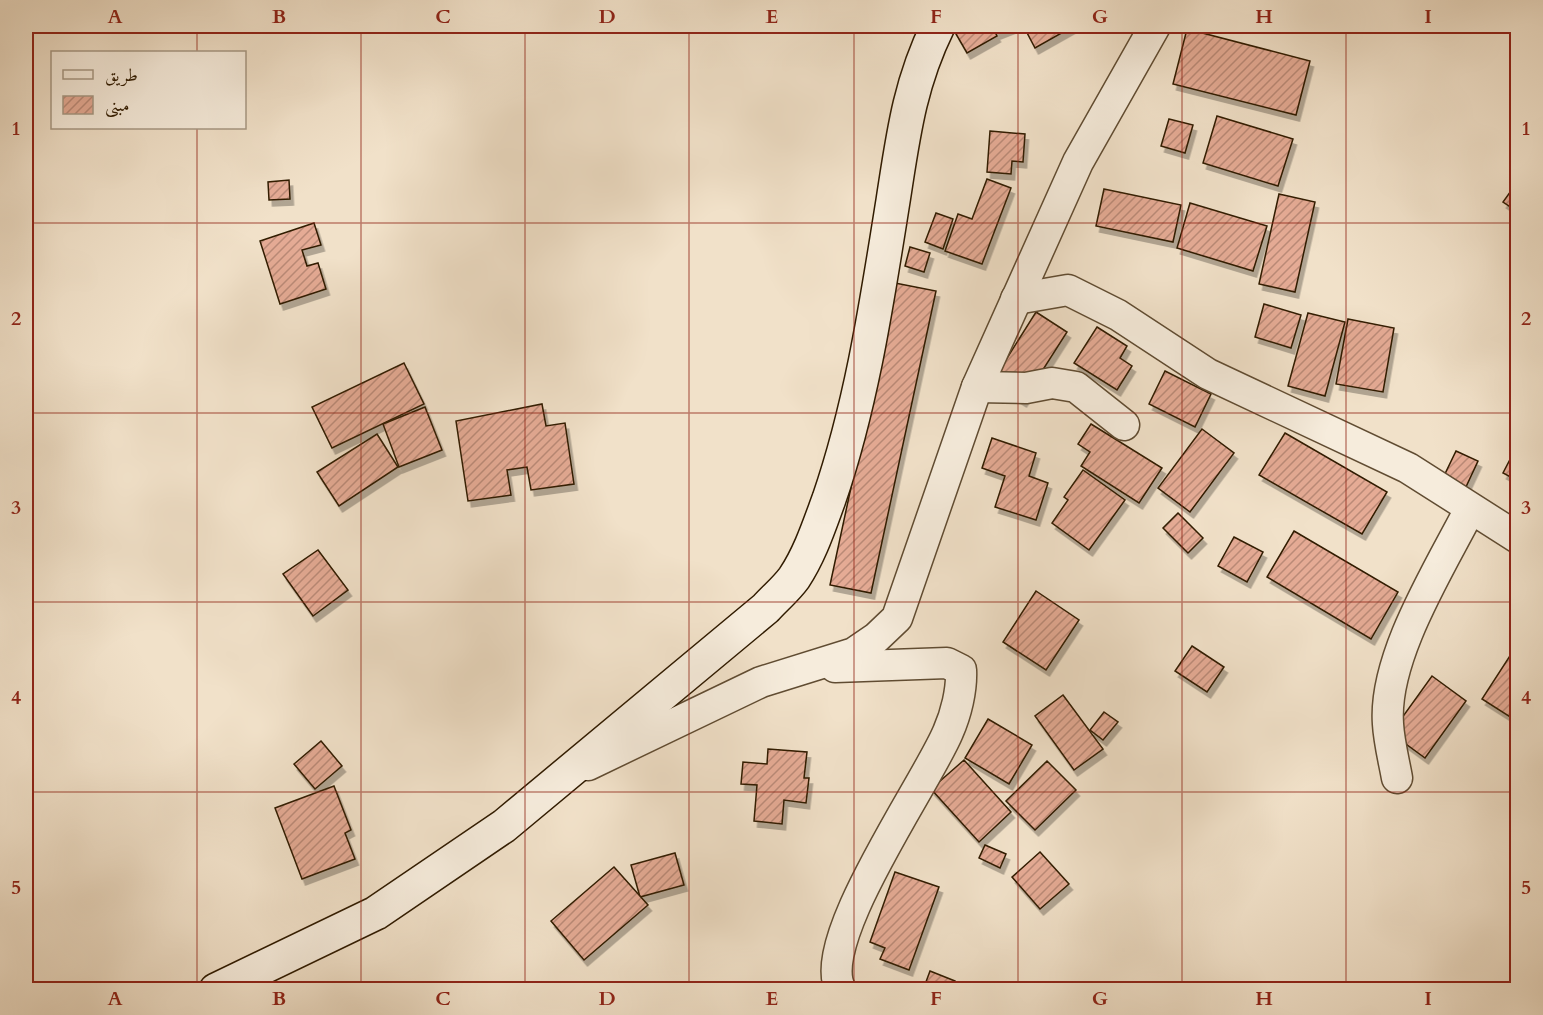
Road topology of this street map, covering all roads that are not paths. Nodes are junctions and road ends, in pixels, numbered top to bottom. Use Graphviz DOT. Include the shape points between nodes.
graph roads {
  1 [pos="938,26"];
  2 [pos="1155,26"];
  3 [pos="1016,299"];
  4 [pos="977,387"];
  5 [pos="1124,425"];
  6 [pos="1470,508"];
  7 [pos="1518,538"];
  8 [pos="808,669"];
  9 [pos="569,773"];
  10 [pos="1397,778"];
  11 [pos="216,990"];
  12 [pos="840,990"];
  1 -- 9 [label="main road" via="912,87 855,413 814,542 794,578 766,608"];
  2 -- 3 [label="street" via="1077,162"];
  3 -- 4 [label="street"];
  3 -- 6 [label="street" via="1068,290 1118,315 1208,374 1408,468"];
  4 -- 5 [label="street" via="1026,388 1052,383 1076,387"];
  4 -- 8 [label="street" via="897,618 854,653"];
  6 -- 7 [label="street"];
  6 -- 10 [label="street" via="1411,624 1392,681 1388,723"];
  8 -- 9 [label="street" via="761,682"];
  8 -- 12 [label="street" via="927,662 947,663 961,670 962,686 948,732 850,912 835,973"];
  9 -- 11 [label="main road" via="504,826 376,913"];
}
